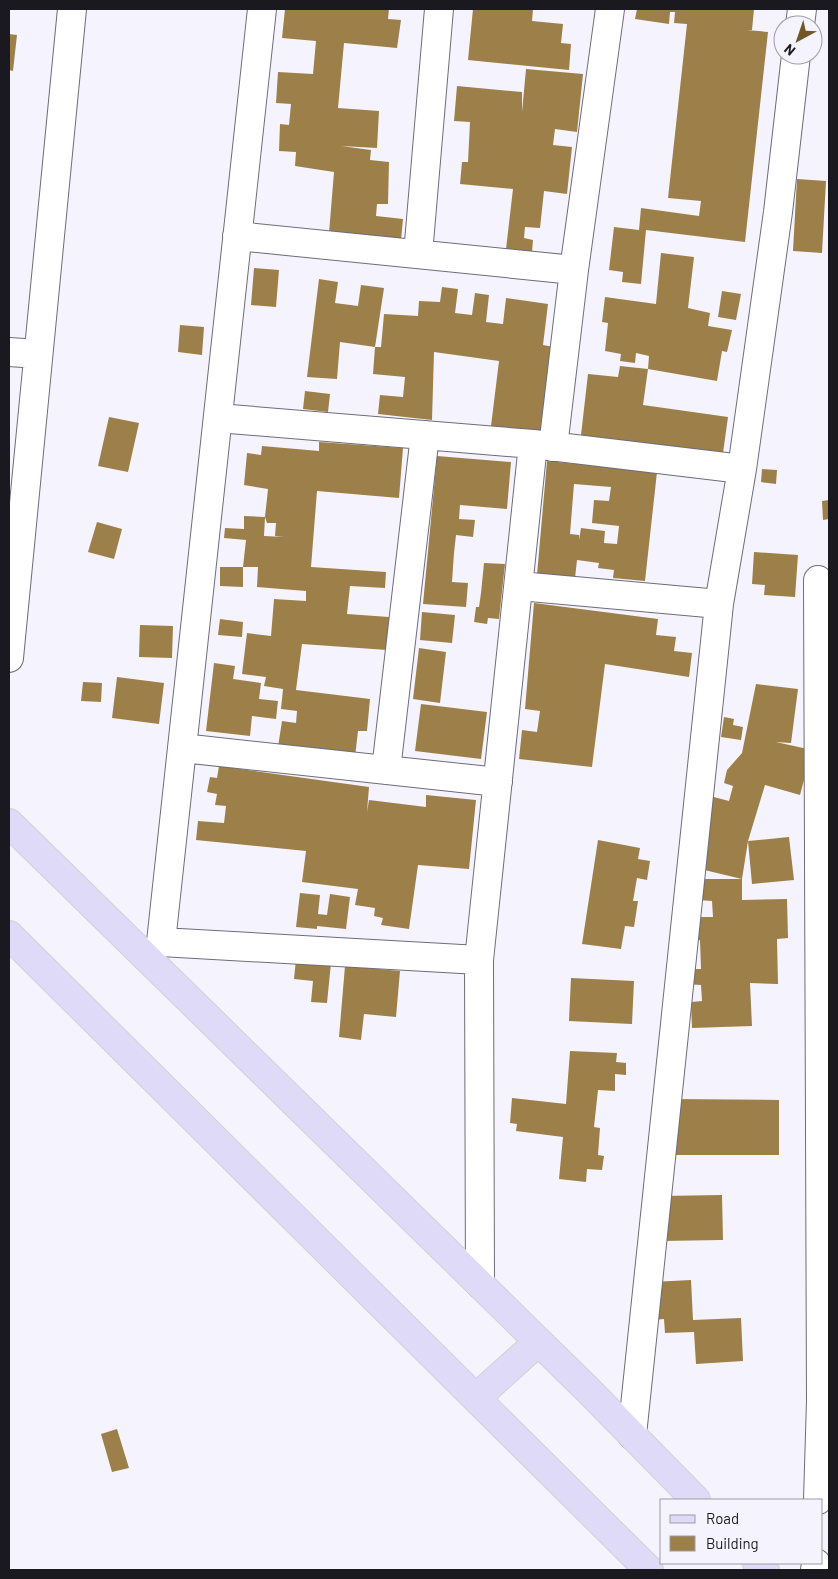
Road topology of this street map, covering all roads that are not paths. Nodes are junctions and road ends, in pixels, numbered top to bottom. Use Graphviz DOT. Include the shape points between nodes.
graph roads {
  1 [pos="72,9"];
  2 [pos="262,9"];
  3 [pos="439,9"];
  4 [pos="610,9"];
  5 [pos="795,65"];
  6 [pos="237,236"];
  7 [pos="418,254"];
  8 [pos="574,270"];
  9 [pos="9,352"];
  10 [pos="38,354"];
  11 [pos="218,418"];
  12 [pos="425,435"];
  13 [pos="543,445"];
  14 [pos="742,469"];
  15 [pos="818,580"];
  16 [pos="519,586"];
  17 [pos="719,604"];
  18 [pos="9,658"];
  19 [pos="182,748"];
  20 [pos="386,770"];
  21 [pos="498,782"];
  22 [pos="9,824"];
  23 [pos="9,936"];
  24 [pos="161,942"];
  25 [pos="479,960"];
  26 [pos="161,973"];
  27 [pos="480,1284"];
  28 [pos="538,1342"];
  29 [pos="476,1398"];
  30 [pos="632,1434"];
  31 [pos="695,1499"];
  32 [pos="818,1499"];
  33 [pos="649,1570"];
  1 -- 10 [label="street"];
  2 -- 6 [label="street"];
  3 -- 7 [label="street"];
  4 -- 8 [label="street"];
  5 -- 14 [label="street"];
  6 -- 7 [label="street"];
  6 -- 11 [label="street"];
  7 -- 8 [label="street"];
  8 -- 13 [label="street"];
  9 -- 10 [label="street"];
  10 -- 18 [label="street"];
  11 -- 12 [label="street"];
  11 -- 19 [label="street"];
  12 -- 13 [label="street"];
  12 -- 20 [label="street"];
  13 -- 14 [label="street"];
  13 -- 16 [label="street"];
  14 -- 17 [label="street"];
  15 -- 32 [label="street" via="821,1401"];
  16 -- 17 [label="street"];
  16 -- 21 [label="street"];
  17 -- 30 [label="street"];
  19 -- 20 [label="street"];
  19 -- 24 [label="street"];
  20 -- 21 [label="street"];
  21 -- 25 [label="street"];
  22 -- 26 [label="main road"];
  23 -- 29 [label="main road"];
  24 -- 25 [label="street"];
  24 -- 26 [label="street"];
  25 -- 27 [label="street"];
  26 -- 27 [label="main road"];
  27 -- 28 [label="main road"];
  28 -- 29 [label="main road"];
  28 -- 30 [label="main road"];
  29 -- 33 [label="main road"];
  30 -- 31 [label="main road"];
}
